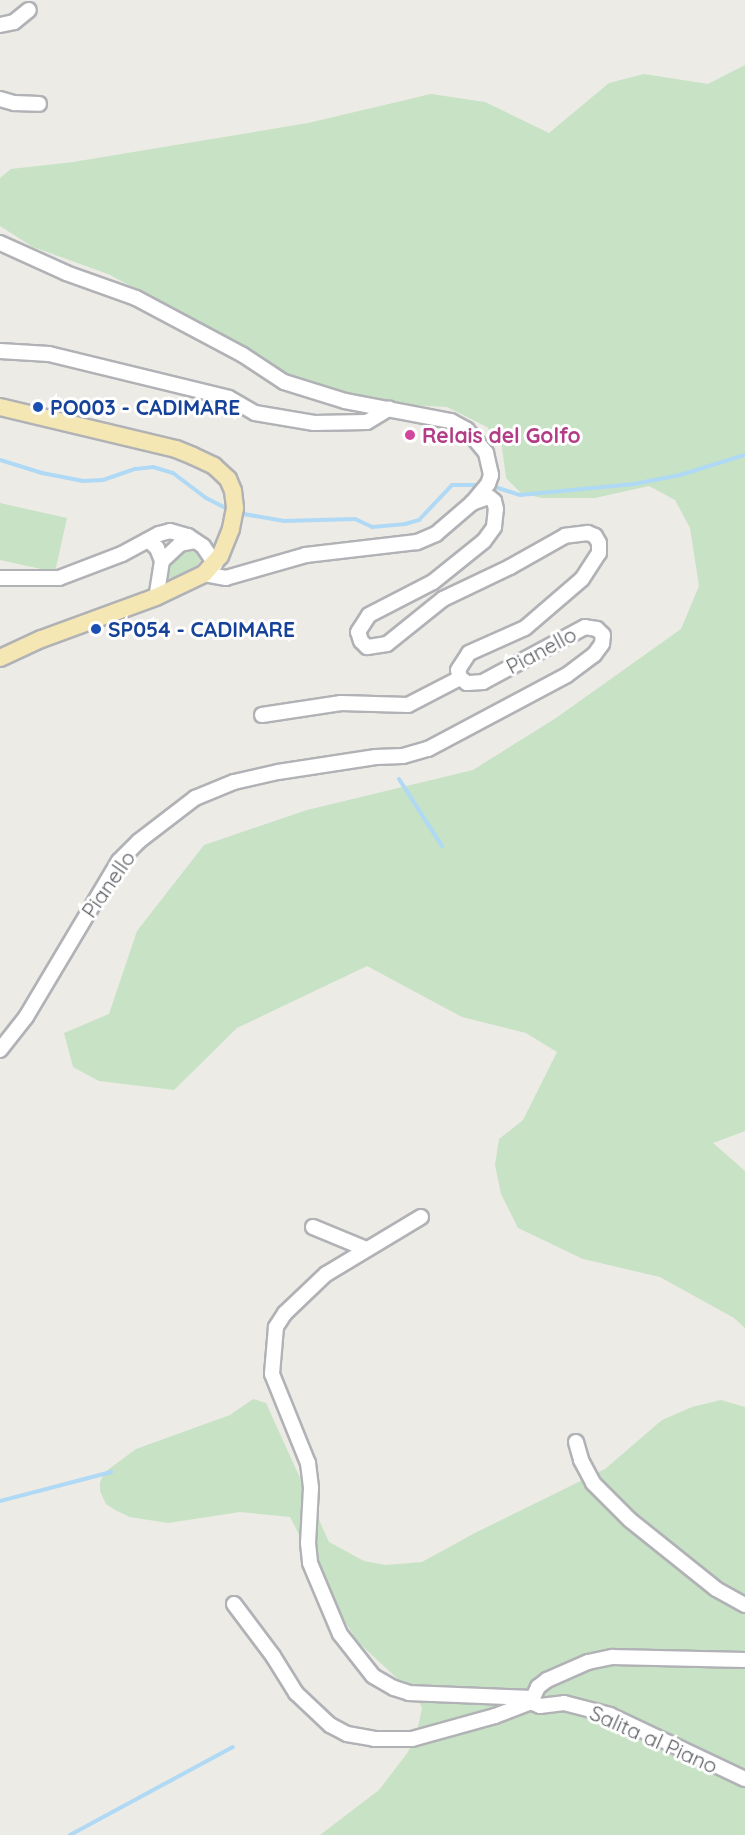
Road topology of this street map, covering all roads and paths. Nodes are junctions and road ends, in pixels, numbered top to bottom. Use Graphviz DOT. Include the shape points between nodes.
graph roads {
  1 [pos="29,10"];
  2 [pos="0,26"];
  3 [pos="0,99"];
  4 [pos="39,105"];
  5 [pos="0,243"];
  6 [pos="0,351"];
  7 [pos="0,407"];
  8 [pos="389,410"];
  9 [pos="472,503"];
  10 [pos="148,540"];
  11 [pos="195,541"];
  12 [pos="162,561"];
  13 [pos="209,568"];
  14 [pos="0,578"];
  15 [pos="156,597"];
  16 [pos="0,658"];
  17 [pos="460,678"];
  18 [pos="262,715"];
  19 [pos="0,1050"];
  20 [pos="421,1217"];
  21 [pos="313,1227"];
  22 [pos="366,1249"];
  23 [pos="576,1442"];
  24 [pos="234,1604"];
  25 [pos="745,1605"];
  26 [pos="745,1660"];
  27 [pos="531,1700"];
  28 [pos="745,1779"];
  1 -- 2 [label="street" via="14,22"];
  3 -- 4 [label="street"];
  5 -- 8 [label="street" via="66,273 136,298 243,355 284,382"];
  6 -- 8 [label="street" via="49,354 229,398 255,413 314,423 367,422"];
  7 -- 13 [label="main road" via="176,449 214,466 228,479 233,491 233,518"];
  8 -- 9 [label="street" via="451,421 479,442 491,475"];
  9 -- 13 [label="street" via="436,534 417,542 306,555 226,578"];
  9 -- 17 [label="street, Pianello" via="489,497 494,501 494,527 484,541 433,582 369,615 358,632 368,647 387,644 443,599 565,536 596,536 600,543 599,553 582,579 525,628 469,653 458,670"];
  10 -- 11 [label="street" via="170,531"];
  10 -- 12 [label="street" via="157,548"];
  10 -- 14 [label="street" via="59,578"];
  11 -- 12 [label="street" via="180,544"];
  11 -- 13 [label="street" via="203,546"];
  12 -- 15 [label="street"];
  13 -- 15 [label="main road"];
  15 -- 16 [label="main road"];
  17 -- 18 [label="street" via="408,705 341,703"];
  17 -- 19 [label="street, Pianello" via="467,683 483,682 585,627 597,629 603,636 594,655 567,675 428,749 403,756 278,772 234,782 195,798 119,861 26,1017"];
  20 -- 22 [label="street, Salita al Piano"];
  21 -- 22 [label="street"];
  22 -- 27 [label="street, Salita al Piano" via="326,1274 285,1312 276,1327 274,1381 308,1463 310,1563 340,1634 373,1676 409,1693"];
  23 -- 25 [label="street" via="593,1483 630,1520 716,1589"];
  24 -- 27 [label="street" via="303,1701 330,1725 348,1734 412,1739 495,1716"];
  26 -- 27 [label="street" via="612,1657 588,1662 547,1680"];
  27 -- 28 [label="street, Salita al Piano" via="540,1707 564,1703 610,1715"];
}
